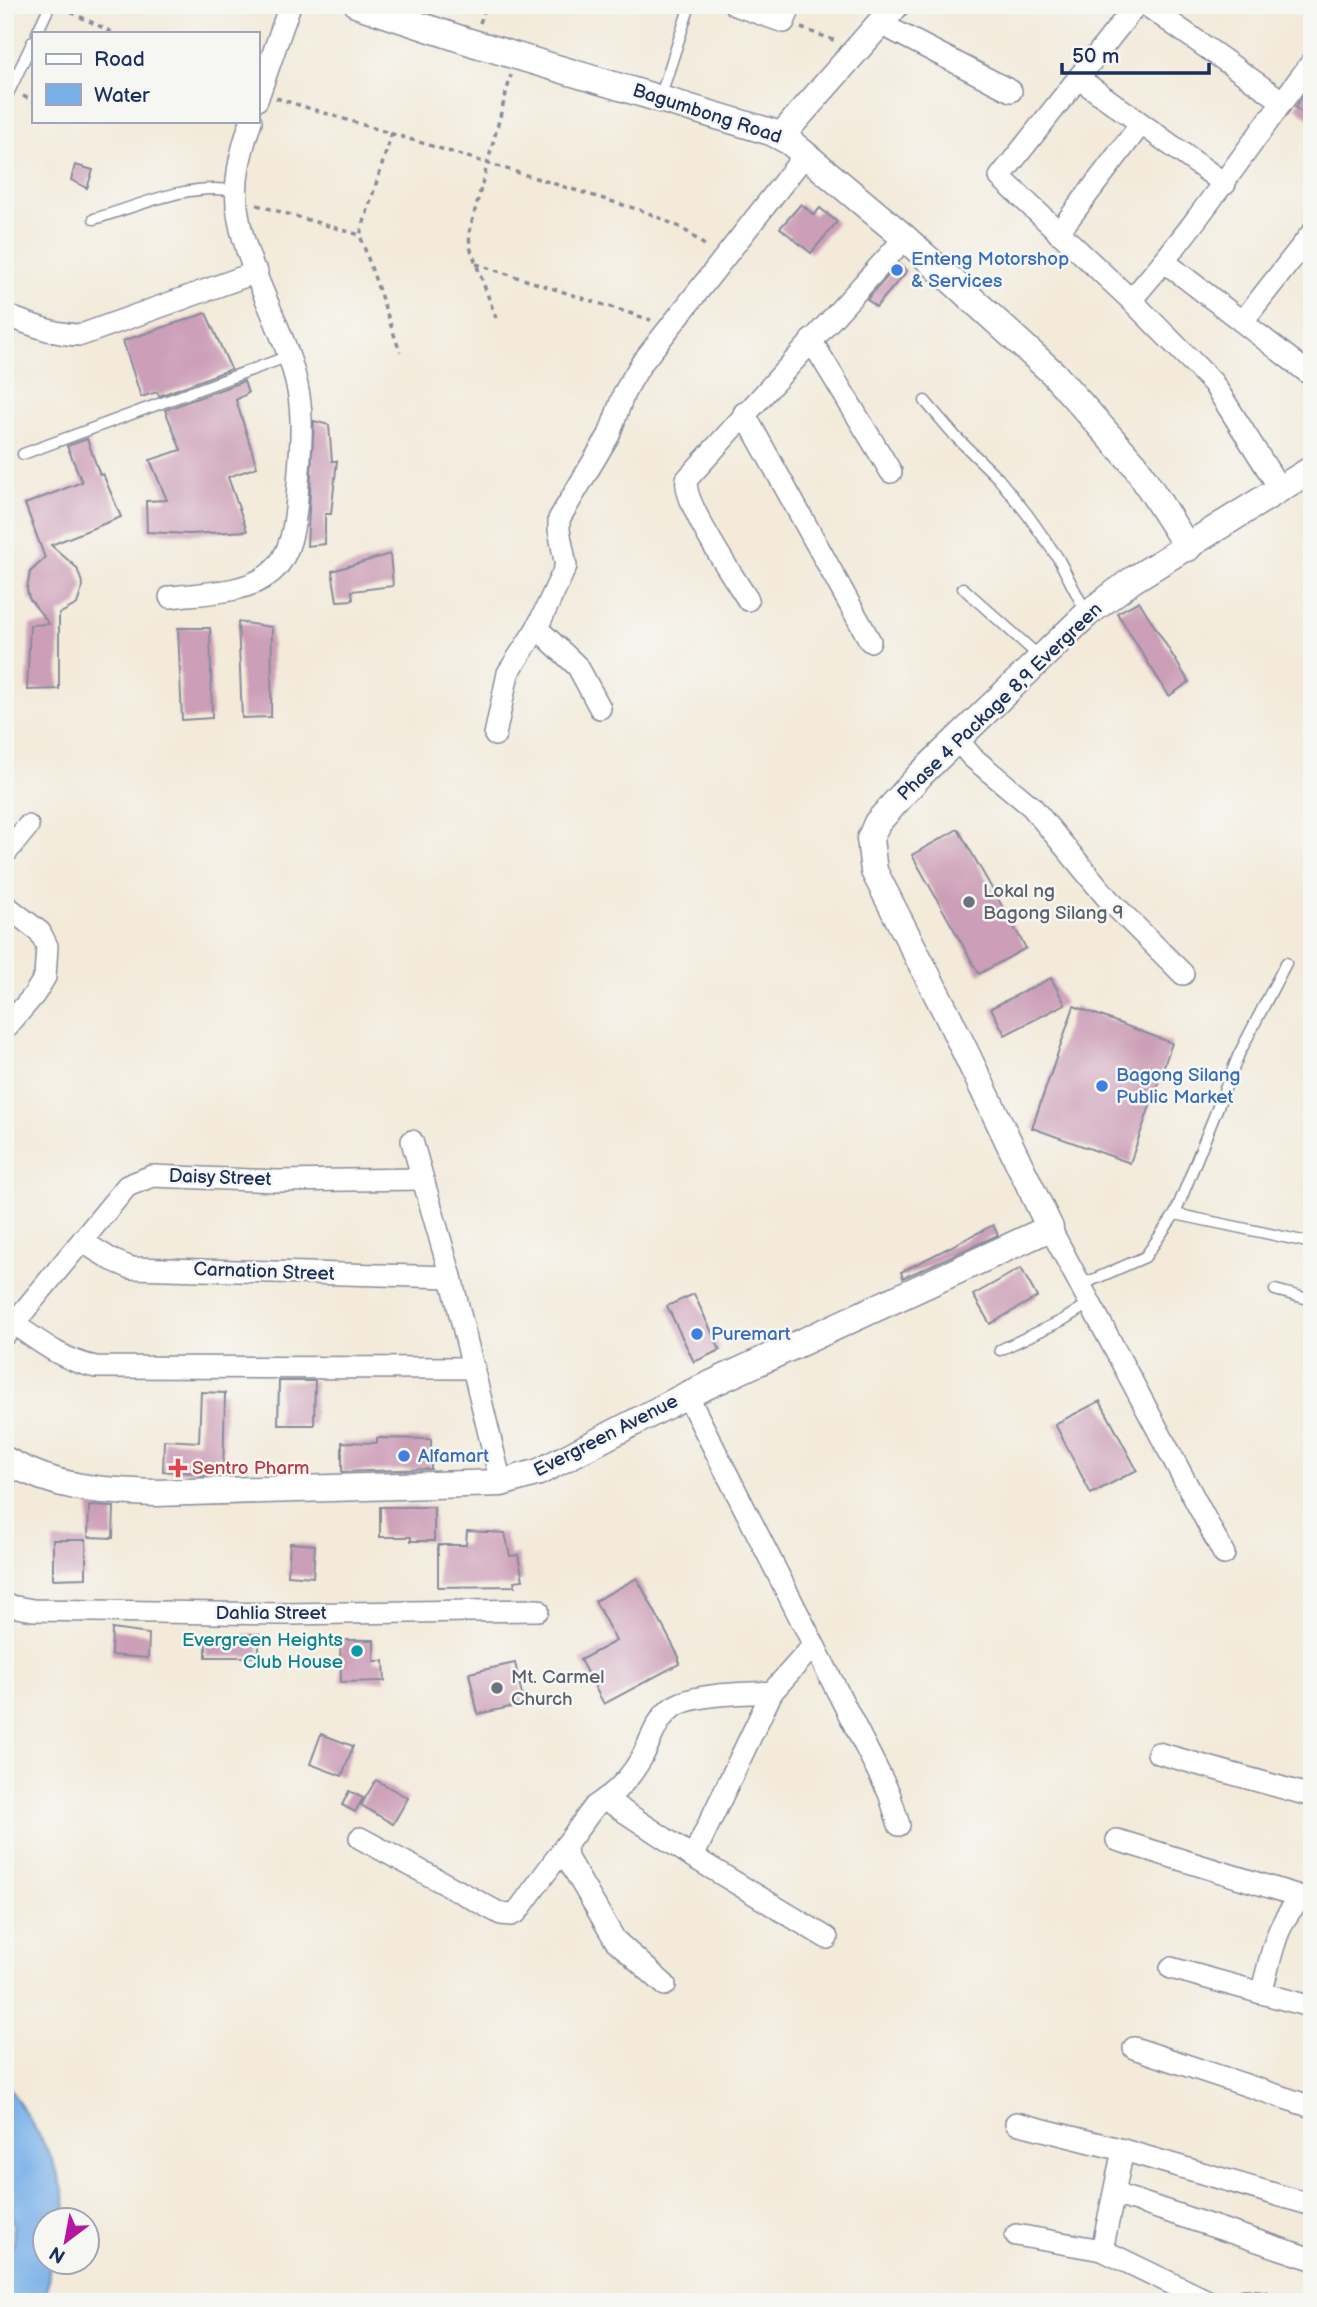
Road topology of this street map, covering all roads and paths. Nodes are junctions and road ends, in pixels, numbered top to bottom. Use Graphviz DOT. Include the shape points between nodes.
graph roads {
  1 [pos="50,5"];
  2 [pos="56,5"];
  3 [pos="290,5"];
  4 [pos="358,5"];
  5 [pos="690,5"];
  6 [pos="735,5"];
  7 [pos="1136,5"];
  8 [pos="1146,5"];
  9 [pos="788,14"];
  10 [pos="888,14"];
  11 [pos="37,32"];
  12 [pos="112,32"];
  13 [pos="32,43"];
  14 [pos="858,50"];
  15 [pos="517,57"];
  16 [pos="1312,62"];
  17 [pos="1078,78"];
  18 [pos="1011,92"];
  19 [pos="259,94"];
  20 [pos="259,97"];
  21 [pos="660,98"];
  22 [pos="5,100"];
  23 [pos="1283,101"];
  24 [pos="251,122"];
  25 [pos="1141,124"];
  26 [pos="392,133"];
  27 [pos="781,136"];
  28 [pos="805,155"];
  29 [pos="487,162"];
  30 [pos="1224,184"];
  31 [pos="236,195"];
  32 [pos="94,219"];
  33 [pos="1058,233"];
  34 [pos="360,235"];
  35 [pos="1311,238"];
  36 [pos="905,239"];
  37 [pos="723,259"];
  38 [pos="1165,262"];
  39 [pos="476,264"];
  40 [pos="257,272"];
  41 [pos="1131,300"];
  42 [pos="5,315"];
  43 [pos="496,318"];
  44 [pos="1243,321"];
  45 [pos="670,326"];
  46 [pos="811,340"];
  47 [pos="400,352"];
  48 [pos="289,356"];
  49 [pos="1312,376"];
  50 [pos="925,401"];
  51 [pos="744,413"];
  52 [pos="23,454"];
  53 [pos="1312,469"];
  54 [pos="891,472"];
  55 [pos="1280,489"];
  56 [pos="1188,548"];
  57 [pos="963,588"];
  58 [pos="170,597"];
  59 [pos="748,600"];
  60 [pos="1087,614"];
  61 [pos="537,628"];
  62 [pos="870,641"];
  63 [pos="1041,658"];
  64 [pos="600,708"];
  65 [pos="495,735"];
  66 [pos="957,739"];
  67 [pos="28,826"];
  68 [pos="5,854"];
  69 [pos="5,905"];
  70 [pos="1286,963"];
  71 [pos="1183,974"];
  72 [pos="5,1029"];
  73 [pos="412,1141"];
  74 [pos="422,1179"];
  75 [pos="1175,1214"];
  76 [pos="1050,1228"];
  77 [pos="83,1242"];
  78 [pos="1312,1243"];
  79 [pos="451,1277"];
  80 [pos="1275,1290"];
  81 [pos="1085,1294"];
  82 [pos="1312,1300"];
  83 [pos="9,1329"];
  84 [pos="1000,1350"];
  85 [pos="474,1368"];
  86 [pos="687,1395"];
  87 [pos="5,1460"];
  88 [pos="501,1483"];
  89 [pos="1224,1554"];
  90 [pos="5,1605"];
  91 [pos="538,1609"];
  92 [pos="813,1646"];
  93 [pos="772,1692"];
  94 [pos="1158,1753"];
  95 [pos="1312,1796"];
  96 [pos="606,1799"];
  97 [pos="899,1825"];
  98 [pos="360,1838"];
  99 [pos="1117,1840"];
  100 [pos="566,1845"];
  101 [pos="693,1857"];
  102 [pos="1308,1898"];
  103 [pos="827,1938"];
  104 [pos="1171,1968"];
  105 [pos="665,1985"];
  106 [pos="1261,1993"];
  107 [pos="1312,2007"];
  108 [pos="1134,2048"];
  109 [pos="1312,2107"];
  110 [pos="1016,2123"];
  111 [pos="1123,2150"];
  112 [pos="1115,2194"];
  113 [pos="1312,2205"];
  114 [pos="1016,2235"];
  115 [pos="1102,2250"];
  116 [pos="1312,2259"];
  117 [pos="1210,2302"];
  118 [pos="1238,2302"];
  119 [pos="1263,2302"];
  1 -- 11 [label="lane"];
  2 -- 12 [label="path"];
  3 -- 19 [label="street"];
  4 -- 15 [label="street, Bagumbong Road"];
  5 -- 21 [label="lane"];
  6 -- 9 [label="street"];
  7 -- 17 [label="street"];
  8 -- 23 [label="street"];
  9 -- 14 [label="path"];
  10 -- 14 [label="street"];
  10 -- 18 [label="street"];
  13 -- 22 [label="lane"];
  14 -- 27 [label="street"];
  15 -- 21 [label="street, Bagumbong Road"];
  15 -- 29 [label="path"];
  16 -- 23 [label="street"];
  17 -- 25 [label="street"];
  17 -- 33 [label="street" via="1000,177"];
  20 -- 26 [label="path"];
  21 -- 27 [label="street, Bagumbong Road"];
  23 -- 30 [label="street"];
  24 -- 31 [label="street" via="238,167"];
  25 -- 30 [label="street"];
  25 -- 33 [label="street"];
  26 -- 29 [label="path"];
  26 -- 34 [label="path"];
  27 -- 28 [label="street, Bagumbong Road"];
  28 -- 36 [label="street, Bagumbong Road"];
  28 -- 37 [label="street"];
  29 -- 37 [label="path" via="665,219"];
  29 -- 39 [label="path" via="469,233"];
  30 -- 38 [label="street"];
  31 -- 32 [label="lane" via="202,188"];
  31 -- 34 [label="path"];
  31 -- 40 [label="street" via="242,231"];
  33 -- 41 [label="street"];
  34 -- 47 [label="path"];
  35 -- 44 [label="street"];
  36 -- 46 [label="street"];
  36 -- 56 [label="street, Bagumbong Road" via="1054,373 1135,465"];
  37 -- 45 [label="street"];
  38 -- 41 [label="street"];
  38 -- 44 [label="street"];
  39 -- 43 [label="path"];
  39 -- 45 [label="path"];
  40 -- 42 [label="street" via="81,335"];
  40 -- 48 [label="street"];
  41 -- 55 [label="street" via="1213,383"];
  44 -- 49 [label="street"];
  45 -- 61 [label="street" via="631,378 609,435 559,519 566,566"];
  46 -- 51 [label="street"];
  46 -- 54 [label="street"];
  48 -- 52 [label="lane"];
  48 -- 58 [label="street" via="299,397 300,448 296,509 284,557 270,574 250,586"];
  50 -- 60 [label="lane" via="1027,514 1058,558"];
  51 -- 59 [label="street" via="687,479 685,488"];
  51 -- 62 [label="street"];
  53 -- 55 [label="street, Phase 4 Package 8,9 Evergreen"];
  55 -- 56 [label="street, Phase 4 Package 8,9 Evergreen"];
  56 -- 60 [label="street, Phase 4 Package 8,9 Evergreen" via="1131,581"];
  57 -- 63 [label="lane"];
  60 -- 63 [label="street, Phase 4 Package 8,9 Evergreen"];
  61 -- 64 [label="street" via="578,667"];
  61 -- 65 [label="street" via="508,673"];
  63 -- 66 [label="street, Phase 4 Package 8,9 Evergreen"];
  66 -- 71 [label="street" via="1031,807 1108,899"];
  66 -- 76 [label="street, Phase 4 Package 8,9 Evergreen" via="877,823 870,839 874,871"];
  67 -- 68 [label="street"];
  69 -- 72 [label="street" via="40,932 47,946 45,977"];
  70 -- 75 [label="lane" via="1239,1054"];
  73 -- 74 [label="street"];
  74 -- 77 [label="street, Daisy Street" via="276,1181 152,1176 127,1186"];
  74 -- 79 [label="street"];
  75 -- 78 [label="lane"];
  75 -- 81 [label="lane" via="1145,1257"];
  76 -- 81 [label="street"];
  76 -- 86 [label="street, Evergreen Avenue"];
  77 -- 79 [label="street, Carnation Street" via="131,1268"];
  77 -- 83 [label="street, Daisy Street"];
  79 -- 85 [label="street"];
  80 -- 82 [label="lane"];
  81 -- 84 [label="lane" via="1063,1320"];
  81 -- 89 [label="street"];
  83 -- 85 [label="street" via="78,1363 96,1367"];
  85 -- 88 [label="street"];
  86 -- 88 [label="street, Evergreen Avenue" via="539,1472"];
  86 -- 92 [label="street"];
  87 -- 88 [label="street, Evergreen Avenue" via="58,1483 102,1491"];
  90 -- 91 [label="street, Dahlia Street" via="33,1610 285,1614"];
  92 -- 93 [label="street"];
  92 -- 97 [label="street" via="889,1793"];
  93 -- 96 [label="street" via="707,1698 671,1709 658,1723 622,1787"];
  93 -- 101 [label="street"];
  94 -- 95 [label="street"];
  96 -- 100 [label="street" via="595,1806"];
  96 -- 101 [label="street"];
  98 -- 100 [label="street" via="500,1914 511,1915"];
  99 -- 102 [label="street"];
  100 -- 105 [label="street" via="567,1858 615,1940"];
  101 -- 103 [label="street"];
  102 -- 106 [label="street" via="1294,1905 1282,1925"];
  104 -- 106 [label="street"];
  106 -- 107 [label="street"];
  108 -- 109 [label="street"];
  110 -- 111 [label="street"];
  111 -- 112 [label="street"];
  111 -- 113 [label="street"];
  112 -- 115 [label="street"];
  112 -- 116 [label="street"];
  114 -- 115 [label="street"];
  115 -- 117 [label="street"];
  118 -- 119 [label="street"];
}
